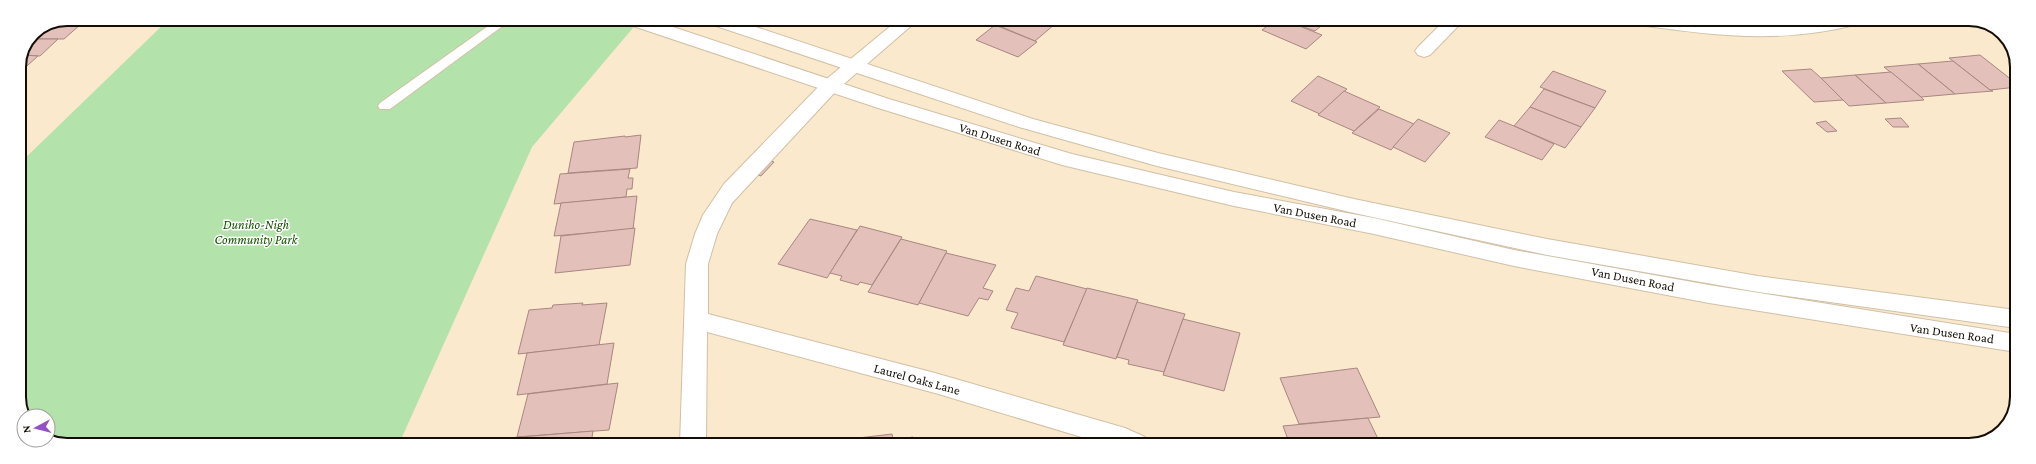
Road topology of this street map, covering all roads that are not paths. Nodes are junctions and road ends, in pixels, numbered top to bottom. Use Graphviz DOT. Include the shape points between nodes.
graph roads {
  1 [pos="496,26"];
  2 [pos="652,26"];
  3 [pos="734,26"];
  4 [pos="902,26"];
  5 [pos="1449,26"];
  6 [pos="1684,26"];
  7 [pos="1751,26"];
  8 [pos="1816,26"];
  9 [pos="1424,51"];
  10 [pos="854,66"];
  11 [pos="830,86"];
  12 [pos="385,106"];
  13 [pos="2010,318"];
  14 [pos="696,320"];
  15 [pos="2010,342"];
  16 [pos="693,438"];
  17 [pos="1125,438"];
  1 -- 12 [label="lane"];
  2 -- 11 [label="main road, Van Dusen Road"];
  3 -- 10 [label="main road, Van Dusen Road"];
  4 -- 10 [label="main road"];
  5 -- 9 [label="main road"];
  6 -- 7 [label="main road"];
  7 -- 8 [label="main road" via="1797,29"];
  10 -- 11 [label="main road"];
  10 -- 13 [label="main road, Van Dusen Road" via="1026,123 1164,160 1369,209 1547,247 1758,284"];
  11 -- 14 [label="main road" via="722,200 703,239 697,264"];
  11 -- 15 [label="main road, Van Dusen Road" via="1069,160 1234,199 1374,226 1514,258 1709,294"];
  14 -- 16 [label="main road"];
  14 -- 17 [label="main road, Laurel Oaks Lane" via="935,383"];
}
